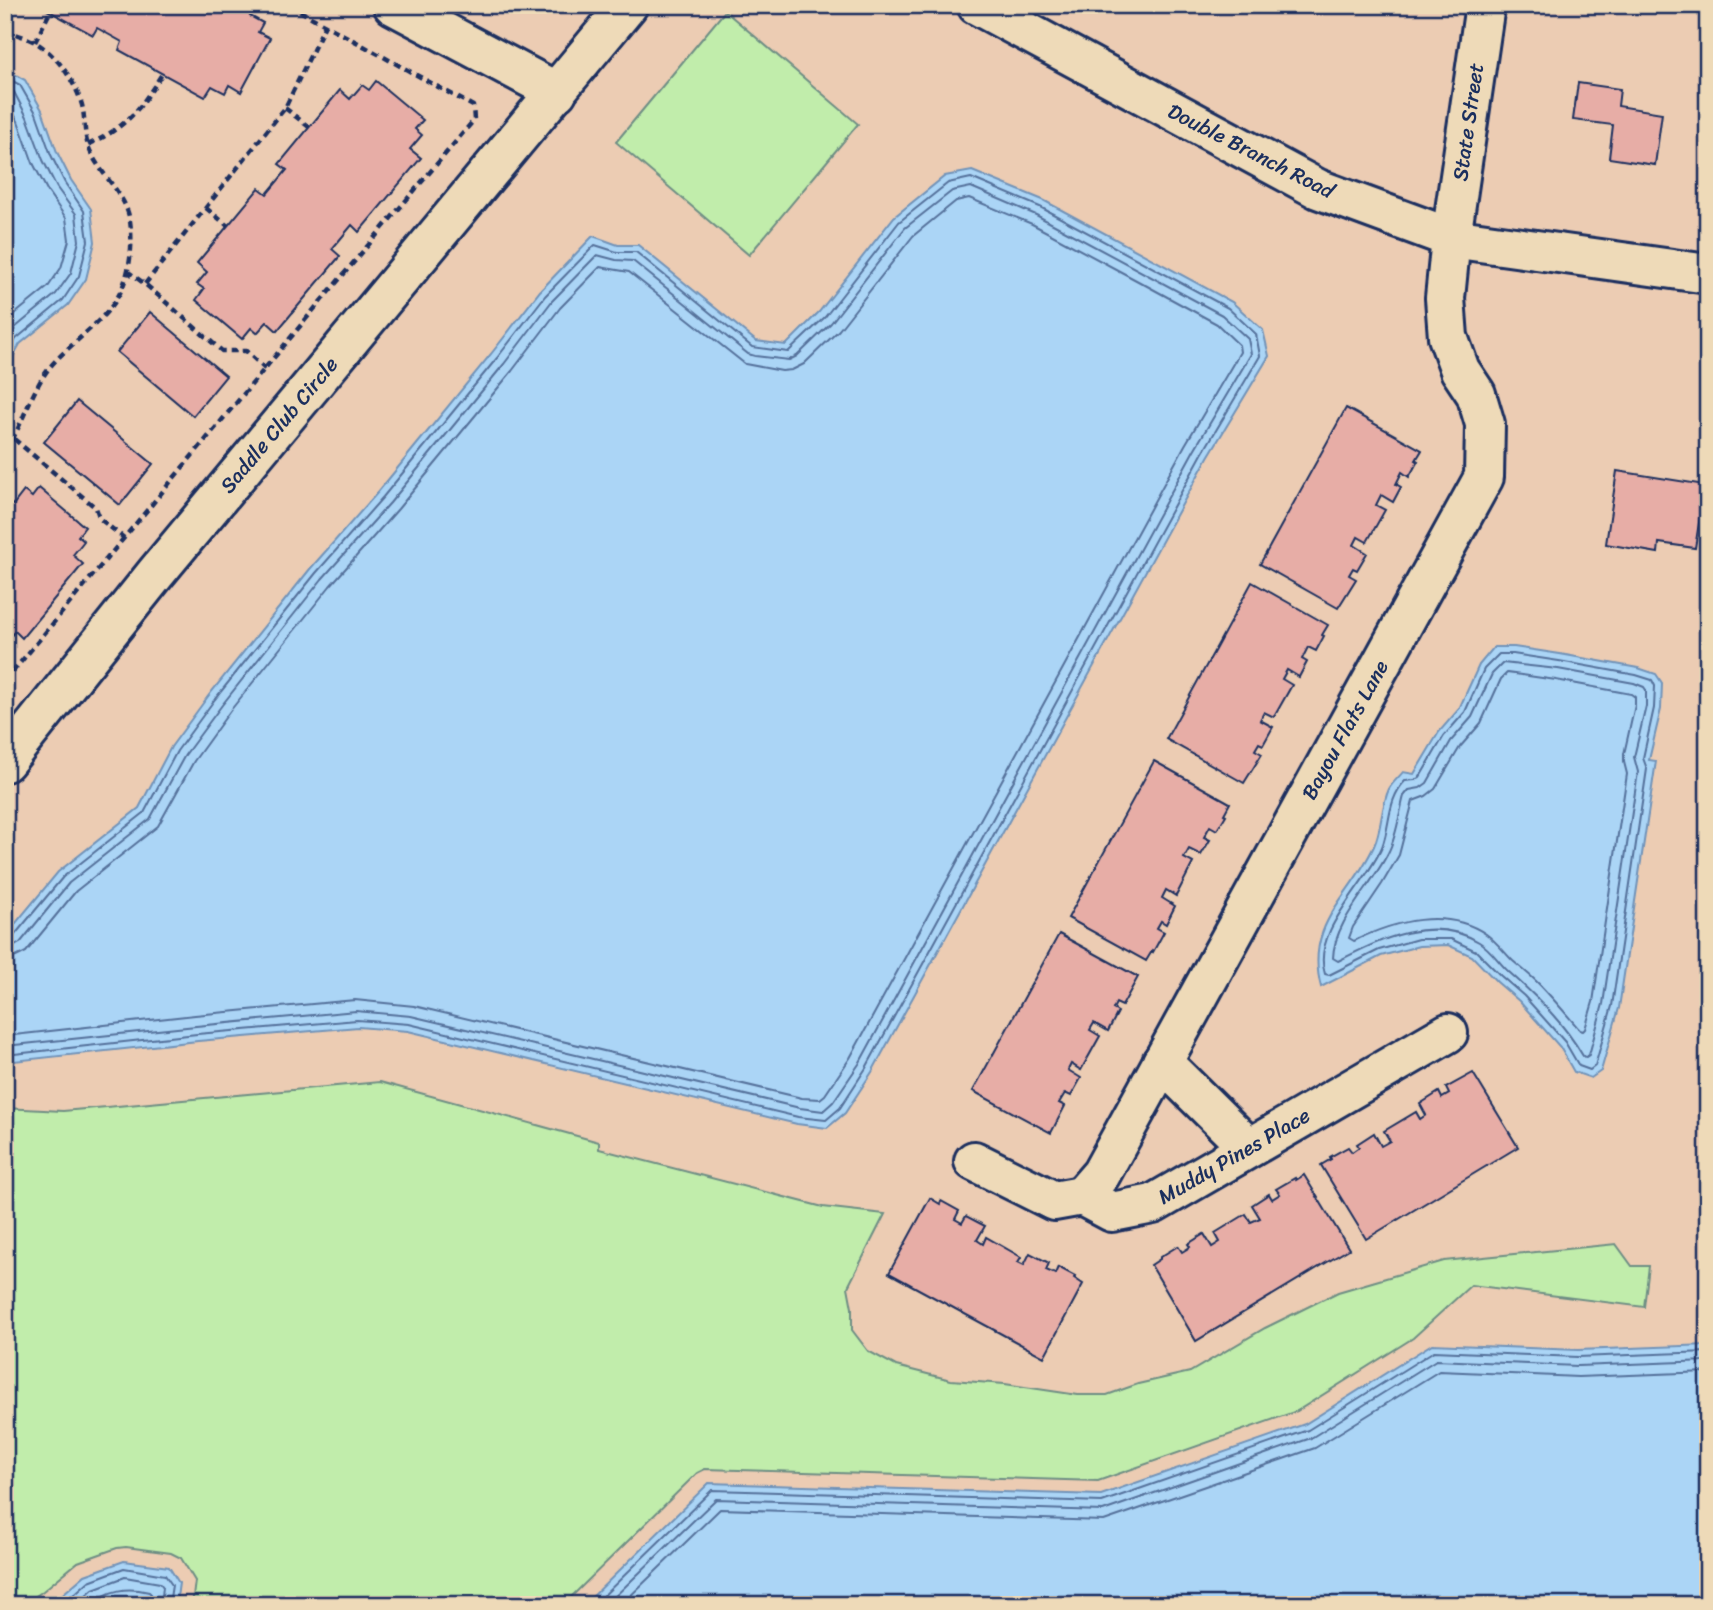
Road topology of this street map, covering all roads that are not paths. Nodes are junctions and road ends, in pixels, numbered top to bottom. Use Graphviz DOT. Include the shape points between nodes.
graph roads {
  1 [pos="393,5"];
  2 [pos="628,5"];
  3 [pos="977,5"];
  4 [pos="1485,5"];
  5 [pos="557,92"];
  6 [pos="1451,238"];
  7 [pos="1708,274"];
  8 [pos="5,762"];
  9 [pos="1448,1033"];
  10 [pos="1162,1062"];
  11 [pos="1249,1148"];
  12 [pos="974,1161"];
  13 [pos="1082,1196"];
  1 -- 5 [label="street"];
  2 -- 5 [label="street, Saddle Club Circle"];
  3 -- 6 [label="street, Double Branch Road" via="1318,189"];
  4 -- 6 [label="street, State Street"];
  5 -- 8 [label="street, Saddle Club Circle" via="165,562"];
  6 -- 7 [label="street, Double Branch Road"];
  6 -- 10 [label="street, Bayou Flats Lane" via="1445,298 1448,337 1485,424 1484,477"];
  9 -- 11 [label="street, Muddy Pines Place"];
  10 -- 11 [label="street"];
  10 -- 13 [label="street, Bayou Flats Lane" via="1101,1174"];
  11 -- 13 [label="street, Muddy Pines Place" via="1153,1204 1112,1212"];
  12 -- 13 [label="street" via="1054,1201"];
}
